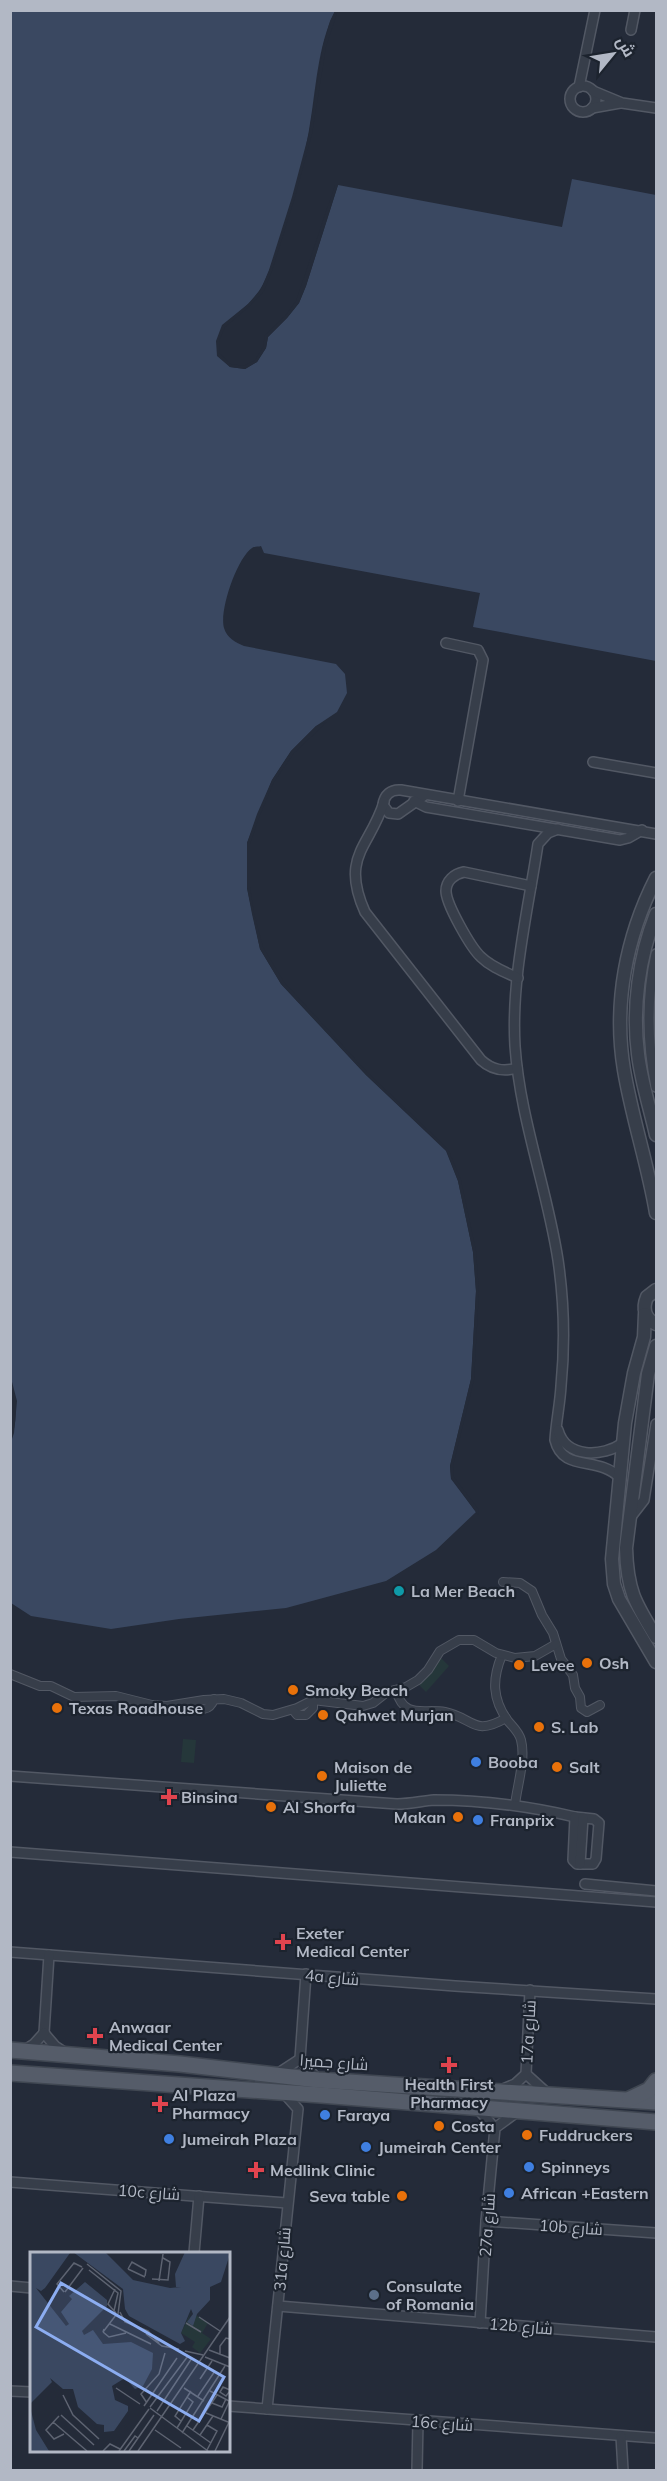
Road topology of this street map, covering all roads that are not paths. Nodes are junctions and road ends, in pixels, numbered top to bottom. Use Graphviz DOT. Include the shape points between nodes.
graph roads {
  1 [pos="595,10"];
  2 [pos="635,10"];
  3 [pos="631,30"];
  4 [pos="579,87"];
  5 [pos="593,91"];
  6 [pos="622,103"];
  7 [pos="592,108"];
  8 [pos="657,108"];
  9 [pos="446,643"];
  10 [pos="593,762"];
  11 [pos="657,773"];
  12 [pos="425,795"];
  13 [pos="414,801"];
  14 [pos="458,801"];
  15 [pos="384,802"];
  16 [pos="395,815"];
  17 [pos="526,824"];
  18 [pos="373,826"];
  19 [pos="558,829"];
  20 [pos="642,830"];
  21 [pos="657,834"];
  22 [pos="538,844"];
  23 [pos="657,878"];
  24 [pos="531,886"];
  25 [pos="657,914"];
  26 [pos="657,954"];
  27 [pos="518,978"];
  28 [pos="517,1068"];
  29 [pos="657,1087"];
  30 [pos="657,1135"];
  31 [pos="657,1213"];
  32 [pos="656,1289"];
  33 [pos="645,1314"];
  34 [pos="657,1324"];
  35 [pos="657,1346"];
  36 [pos="648,1374"];
  37 [pos="657,1384"];
  38 [pos="657,1424"];
  39 [pos="557,1426"];
  40 [pos="623,1443"];
  41 [pos="620,1478"];
  42 [pos="630,1518"];
  43 [pos="503,1582"];
  44 [pos="657,1637"];
  45 [pos="556,1644"];
  46 [pos="502,1655"];
  47 [pos="657,1662"];
  48 [pos="10,1674"];
  49 [pos="396,1690"];
  50 [pos="600,1706"];
  51 [pos="506,1718"];
  52 [pos="10,1776"];
  53 [pos="515,1805"];
  54 [pos="579,1817"];
  55 [pos="10,1852"];
  56 [pos="583,1864"];
  57 [pos="585,1884"];
  58 [pos="657,1891"];
  59 [pos="584,1896"];
  60 [pos="657,1902"];
  61 [pos="10,1952"];
  62 [pos="49,1955"];
  63 [pos="306,1974"];
  64 [pos="530,1990"];
  65 [pos="656,2000"];
  66 [pos="44,2033"];
  67 [pos="16,2050"];
  68 [pos="70,2054"];
  69 [pos="300,2059"];
  70 [pos="10,2073"];
  71 [pos="526,2074"];
  72 [pos="274,2075"];
  73 [pos="657,2081"];
  74 [pos="319,2087"];
  75 [pos="501,2090"];
  76 [pos="283,2092"];
  77 [pos="547,2093"];
  78 [pos="630,2099"];
  79 [pos="657,2102"];
  80 [pos="477,2108"];
  81 [pos="298,2109"];
  82 [pos="519,2112"];
  83 [pos="657,2121"];
  84 [pos="495,2128"];
  85 [pos="10,2182"];
  86 [pos="199,2196"];
  87 [pos="287,2203"];
  88 [pos="486,2221"];
  89 [pos="657,2233"];
  90 [pos="194,2252"];
  91 [pos="10,2286"];
  92 [pos="30,2288"];
  93 [pos="278,2306"];
  94 [pos="480,2322"];
  95 [pos="657,2337"];
  96 [pos="10,2391"];
  97 [pos="30,2392"];
  98 [pos="230,2406"];
  99 [pos="267,2409"];
  100 [pos="417,2421"];
  101 [pos="621,2436"];
  102 [pos="657,2438"];
  103 [pos="417,2470"];
  104 [pos="623,2470"];
  1 -- 4 [label="street"];
  2 -- 3 [label="street"];
  4 -- 5 [label="street"];
  4 -- 7 [label="street" via="571,94 572,106 581,112"];
  5 -- 6 [label="street"];
  5 -- 7 [label="street" via="596,98"];
  6 -- 7 [label="street"];
  6 -- 8 [label="street"];
  9 -- 14 [label="street" via="478,650 483,657"];
  10 -- 11 [label="street"];
  12 -- 13 [label="street"];
  12 -- 14 [label="street"];
  12 -- 15 [label="street" via="398,790 390,792"];
  13 -- 16 [label="street"];
  13 -- 17 [label="street" via="426,807"];
  14 -- 20 [label="street"];
  15 -- 16 [label="street" via="386,811"];
  15 -- 18 [label="street"];
  16 -- 18 [label="street"];
  17 -- 19 [label="street"];
  17 -- 22 [label="street"];
  18 -- 28 [label="street" via="356,868 365,912 481,1060 502,1071"];
  19 -- 20 [label="street" via="620,840"];
  19 -- 22 [label="street"];
  20 -- 21 [label="street"];
  22 -- 24 [label="street"];
  23 -- 31 [label="street" via="630,946 620,1015 624,1069"];
  24 -- 27 [label="street"];
  24 -- 27 [label="street" via="464,872 451,879 446,888 447,898 473,949 493,966"];
  25 -- 30 [label="street" via="639,979 636,1024 640,1069"];
  26 -- 29 [label="street" via="648,1020"];
  27 -- 28 [label="street"];
  28 -- 39 [label="street" via="558,1262 563,1344"];
  32 -- 33 [label="street" via="645,1301"];
  33 -- 34 [label="street"];
  33 -- 40 [label="street"];
  35 -- 36 [label="street"];
  36 -- 37 [label="street"];
  36 -- 42 [label="street"];
  38 -- 42 [label="street" via="644,1500"];
  39 -- 40 [label="street" via="562,1441 576,1451 605,1452"];
  39 -- 41 [label="street" via="557,1447 565,1458 606,1467"];
  40 -- 41 [label="street"];
  41 -- 47 [label="street" via="612,1560 614,1584 623,1608"];
  42 -- 44 [label="street" via="626,1548 629,1583 636,1605"];
  43 -- 45 [label="street" via="520,1583 532,1591"];
  45 -- 46 [label="street" via="535,1656"];
  45 -- 50 [label="street" via="573,1676 581,1708 587,1712"];
  46 -- 49 [label="street" via="467,1639 452,1642 418,1680"];
  46 -- 51 [label="street" via="494,1690"];
  48 -- 49 [label="street" via="74,1696 116,1696 160,1706 214,1699 277,1714 313,1700 363,1706"];
  49 -- 51 [label="street" via="401,1702 412,1711 448,1713 483,1727"];
  51 -- 53 [label="street" via="519,1734 522,1748"];
  52 -- 53 [label="street" via="397,1804 455,1800"];
  53 -- 54 [label="street"];
  54 -- 56 [label="street" via="573,1858"];
  54 -- 56 [label="street" via="599,1823 596,1860"];
  55 -- 59 [label="street"];
  56 -- 57 [label="street"];
  57 -- 58 [label="street"];
  57 -- 59 [label="street"];
  59 -- 60 [label="street"];
  61 -- 62 [label="street, 4a شارع"];
  62 -- 63 [label="street, 4a شارع"];
  62 -- 66 [label="street"];
  63 -- 64 [label="street, 4a شارع"];
  63 -- 69 [label="street"];
  64 -- 65 [label="street, 4a شارع"];
  64 -- 71 [label="street, 17a شارع"];
  66 -- 67 [label="street" via="34,2044"];
  66 -- 68 [label="street" via="55,2046"];
  67 -- 68 [label="main road, شارع جميرا"];
  68 -- 72 [label="main road, شارع جميرا"];
  69 -- 72 [label="street"];
  69 -- 74 [label="street"];
  70 -- 76 [label="main road, شارع جميرا"];
  71 -- 75 [label="street, 17a شارع"];
  71 -- 77 [label="street, 17a شارع"];
  72 -- 74 [label="main road, شارع جميرا"];
  73 -- 78 [label="main road" via="649,2090"];
  74 -- 75 [label="main road, شارع جميرا"];
  74 -- 76 [label="main road, شارع جميرا"];
  74 -- 80 [label="main road, شارع جميرا"];
  74 -- 81 [label="street"];
  75 -- 77 [label="main road, شارع جميرا"];
  76 -- 81 [label="street"];
  77 -- 78 [label="main road, شارع جميرا"];
  78 -- 79 [label="main road, شارع جميرا"];
  80 -- 82 [label="main road, شارع جميرا"];
  80 -- 84 [label="street"];
  81 -- 87 [label="street, 31a شارع"];
  82 -- 83 [label="main road, شارع جميرا"];
  82 -- 84 [label="street"];
  84 -- 88 [label="street, 27a شارع"];
  85 -- 86 [label="street, 10c شارع"];
  86 -- 87 [label="street, 10c شارع"];
  86 -- 90 [label="street"];
  87 -- 93 [label="street, 31a شارع"];
  88 -- 89 [label="street, 10b شارع"];
  88 -- 94 [label="street, 27a شارع"];
  91 -- 92 [label="street"];
  93 -- 94 [label="street, 12b شارع"];
  93 -- 99 [label="street, 31a شارع"];
  94 -- 95 [label="street, 12b شارع"];
  96 -- 97 [label="street"];
  98 -- 99 [label="street, 16c شارع"];
  99 -- 100 [label="street, 16c شارع"];
  100 -- 101 [label="street, 16c شارع"];
  100 -- 103 [label="street"];
  101 -- 102 [label="street, 16c شارع"];
  101 -- 104 [label="street"];
}
